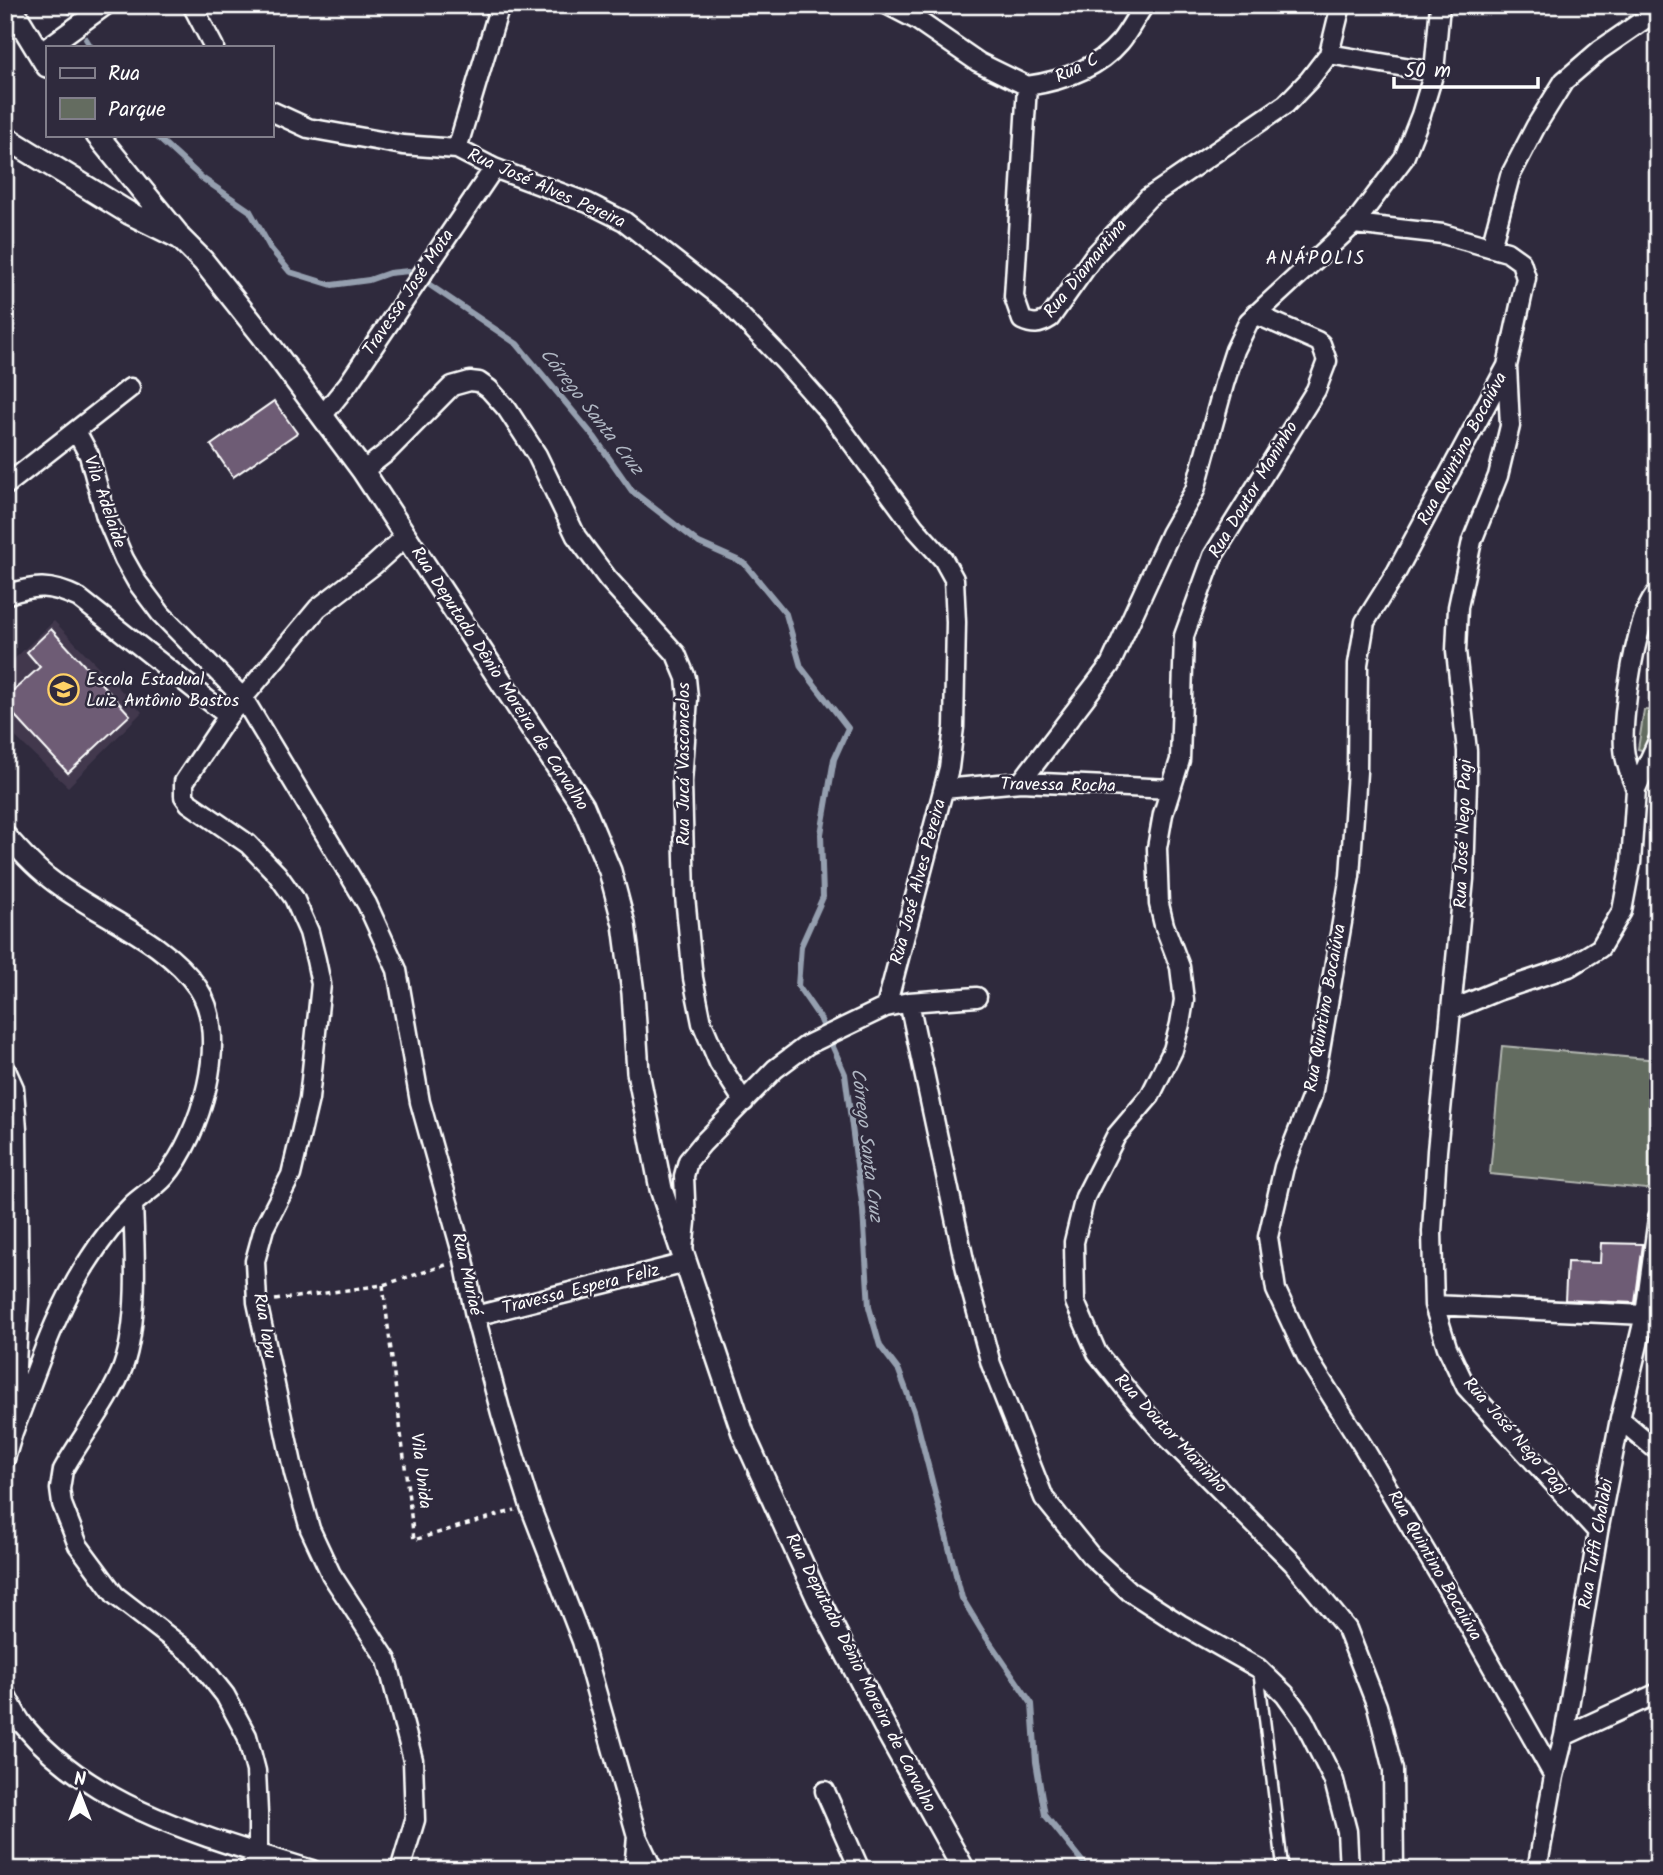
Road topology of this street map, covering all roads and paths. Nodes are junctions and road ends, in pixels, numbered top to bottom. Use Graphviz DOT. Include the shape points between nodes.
graph roads {
  1 [pos="10,5"];
  2 [pos="106,5"];
  3 [pos="192,5"];
  4 [pos="500,5"];
  5 [pos="888,5"];
  6 [pos="1144,5"];
  7 [pos="1342,5"];
  8 [pos="1440,5"];
  9 [pos="1658,10"];
  10 [pos="56,46"];
  11 [pos="213,46"];
  12 [pos="46,54"];
  13 [pos="1329,54"];
  14 [pos="1434,72"];
  15 [pos="1027,86"];
  16 [pos="273,112"];
  17 [pos="98,136"];
  18 [pos="5,137"];
  19 [pos="457,149"];
  20 [pos="494,168"];
  21 [pos="1354,224"];
  22 [pos="180,238"];
  23 [pos="1491,247"];
  24 [pos="1255,314"];
  25 [pos="1507,366"];
  26 [pos="130,388"];
  27 [pos="322,416"];
  28 [pos="76,431"];
  29 [pos="363,471"];
  30 [pos="5,486"];
  31 [pos="406,537"];
  32 [pos="1658,592"];
  33 [pos="5,595"];
  34 [pos="243,698"];
  35 [pos="228,716"];
  36 [pos="1658,741"];
  37 [pos="1021,782"];
  38 [pos="944,789"];
  39 [pos="1171,789"];
  40 [pos="1636,789"];
  41 [pos="5,834"];
  42 [pos="977,998"];
  43 [pos="909,1002"];
  44 [pos="886,1007"];
  45 [pos="1451,1010"];
  46 [pos="5,1068"];
  47 [pos="744,1102"];
  48 [pos="132,1205"];
  49 [pos="1658,1218"];
  50 [pos="684,1259"];
  51 [pos="464,1260"];
  52 [pos="383,1285"];
  53 [pos="257,1302"];
  54 [pos="1434,1305"];
  55 [pos="1652,1314"];
  56 [pos="475,1316"];
  57 [pos="1620,1419"];
  58 [pos="13,1432"];
  59 [pos="1658,1451"];
  60 [pos="5,1459"];
  61 [pos="530,1506"];
  62 [pos="1598,1532"];
  63 [pos="1258,1668"];
  64 [pos="5,1693"];
  65 [pos="1658,1693"];
  66 [pos="1564,1736"];
  67 [pos="1554,1776"];
  68 [pos="825,1791"];
  69 [pos="637,1836"];
  70 [pos="258,1853"];
  71 [pos="248,1870"];
  72 [pos="312,1870"];
  73 [pos="400,1870"];
  74 [pos="634,1870"];
  75 [pos="653,1870"];
  76 [pos="860,1870"];
  77 [pos="964,1870"];
  78 [pos="1283,1870"];
  79 [pos="1349,1870"];
  80 [pos="1394,1870"];
  81 [pos="1537,1870"];
  1 -- 12 [label="street"];
  2 -- 10 [label="street"];
  3 -- 11 [label="street"];
  4 -- 19 [label="street"];
  5 -- 15 [label="street" via="978,62"];
  6 -- 15 [label="street, Rua C" via="1120,42 1100,61 1050,83"];
  7 -- 13 [label="street, Rua Diamantina"];
  8 -- 14 [label="street"];
  9 -- 23 [label="street" via="1564,81 1510,177"];
  13 -- 14 [label="street"];
  13 -- 15 [label="street, Rua Diamantina" via="1286,104 1149,198 1094,256 1049,318 1033,325 1022,320 1014,297"];
  14 -- 21 [label="street" via="1404,158"];
  16 -- 19 [label="street, Rua José Alves Pereira" via="308,128 403,145"];
  17 -- 22 [label="street"];
  18 -- 22 [label="street, Rua Deputado Dênio Moreira de Carvalho" via="129,213"];
  19 -- 20 [label="street, Rua José Alves Pereira"];
  20 -- 27 [label="street, Travessa José Mota"];
  20 -- 38 [label="street, Rua José Alves Pereira" via="624,221 726,301 830,413 943,559 954,579 956,622 954,727"];
  21 -- 23 [label="street, Rua José Nego Pagi" via="1443,233"];
  21 -- 24 [label="street"];
  22 -- 27 [label="street, Rua Deputado Dênio Moreira de Carvalho" via="203,261"];
  23 -- 25 [label="street, Rua José Nego Pagi" via="1521,262 1526,278"];
  24 -- 37 [label="street" via="1235,350 1195,490 1110,665"];
  24 -- 39 [label="street, Rua Doutor Maninho" via="1317,341 1327,361 1316,390 1213,556 1195,603 1184,636 1180,760"];
  25 -- 45 [label="street, Rua José Nego Pagi" via="1510,426 1498,476 1472,541 1458,607 1456,651 1467,783 1464,879"];
  25 -- 67 [label="street, Rua Quintino Bocaiúva" via="1365,622 1358,664 1350,876 1312,1096 1284,1167 1268,1237 1276,1290 1307,1357"];
  26 -- 28 [label="street"];
  27 -- 29 [label="street, Rua Deputado Dênio Moreira de Carvalho"];
  28 -- 30 [label="street"];
  28 -- 34 [label="street, Vila Adelaide" via="89,455 106,517 137,582 161,614"];
  29 -- 31 [label="street, Rua Deputado Dênio Moreira de Carvalho"];
  29 -- 47 [label="street, Rua Jucá Vasconcelos" via="452,386 479,382 507,409 537,455 576,536 676,654 688,698 682,782 693,978 702,1023 719,1063"];
  31 -- 34 [label="street" via="318,608"];
  31 -- 50 [label="street, Rua Deputado Dênio Moreira de Carvalho" via="565,775 611,871 624,925 638,1072 661,1189"];
  32 -- 40 [label="street" via="1645,615 1625,705 1624,750"];
  33 -- 35 [label="street" via="51,587 79,598"];
  34 -- 35 [label="street"];
  34 -- 51 [label="street, Rua Muriaé" via="367,904 397,970 420,1102"];
  35 -- 53 [label="street, Rua Iapu" via="184,782 184,796 248,844 277,874 309,932 321,984 300,1145 291,1175 264,1228 255,1261"];
  36 -- 40 [label="street"];
  37 -- 38 [label="street, Travessa Rocha"];
  37 -- 39 [label="street, Travessa Rocha"];
  38 -- 44 [label="street, Rua José Alves Pereira"];
  39 -- 80 [label="street, Rua Doutor Maninho" via="1157,848 1158,893 1180,968 1184,1000 1180,1024 1174,1050 1150,1096 1116,1136 1085,1197 1074,1242 1075,1302 1097,1353 1161,1431 1293,1563 1348,1629 1377,1706 1393,1770"];
  40 -- 45 [label="street" via="1622,911 1600,948 1569,967"];
  41 -- 48 [label="street" via="50,879 182,970 199,990 210,1019 206,1089 193,1131 164,1178"];
  42 -- 43 [label="street"];
  43 -- 44 [label="street"];
  43 -- 63 [label="street" via="968,1279 991,1364 1044,1498 1091,1556 1129,1591"];
  44 -- 47 [label="street" via="807,1045 775,1069"];
  45 -- 54 [label="street, Rua José Nego Pagi" via="1432,1232"];
  46 -- 58 [label="street" via="14,1088 17,1130 19,1300"];
  47 -- 50 [label="street" via="688,1161"];
  48 -- 58 [label="street" via="67,1295"];
  48 -- 70 [label="street" via="133,1292 123,1367 63,1469 62,1504 78,1545 115,1595 194,1656 225,1695 247,1736 257,1771"];
  49 -- 55 [label="street, Rua Tuffi Chalabi"];
  50 -- 56 [label="street, Travessa Espera Feliz"];
  50 -- 77 [label="street, Rua Deputado Dênio Moreira de Carvalho" via="743,1433 769,1493 818,1599"];
  51 -- 52 [label="path"];
  51 -- 56 [label="street, Rua Muriaé"];
  52 -- 53 [label="path"];
  52 -- 61 [label="path, Vila Unida" via="414,1540"];
  53 -- 73 [label="street, Rua Iapu" via="310,1529 331,1574 387,1660 413,1760 415,1820"];
  54 -- 55 [label="street"];
  54 -- 62 [label="street, Rua José Nego Pagi" via="1466,1387"];
  55 -- 57 [label="street, Rua Tuffi Chalabi"];
  56 -- 61 [label="street, Rua Muriaé"];
  57 -- 59 [label="street"];
  57 -- 62 [label="street, Rua Tuffi Chalabi"];
  58 -- 60 [label="street"];
  61 -- 69 [label="street, Rua Muriaé" via="582,1641"];
  62 -- 66 [label="street, Rua Tuffi Chalabi"];
  63 -- 78 [label="lane"];
  63 -- 79 [label="street" via="1303,1719 1334,1781 1347,1831"];
  64 -- 70 [label="street" via="22,1724 63,1766 182,1829"];
  65 -- 66 [label="street"];
  66 -- 67 [label="street, Rua Tuffi Chalabi"];
  67 -- 81 [label="street, Rua Tuffi Chalabi"];
  68 -- 76 [label="street"];
  69 -- 74 [label="street"];
  69 -- 75 [label="street, Rua Muriaé"];
  70 -- 71 [label="street"];
  70 -- 72 [label="street"];
}
